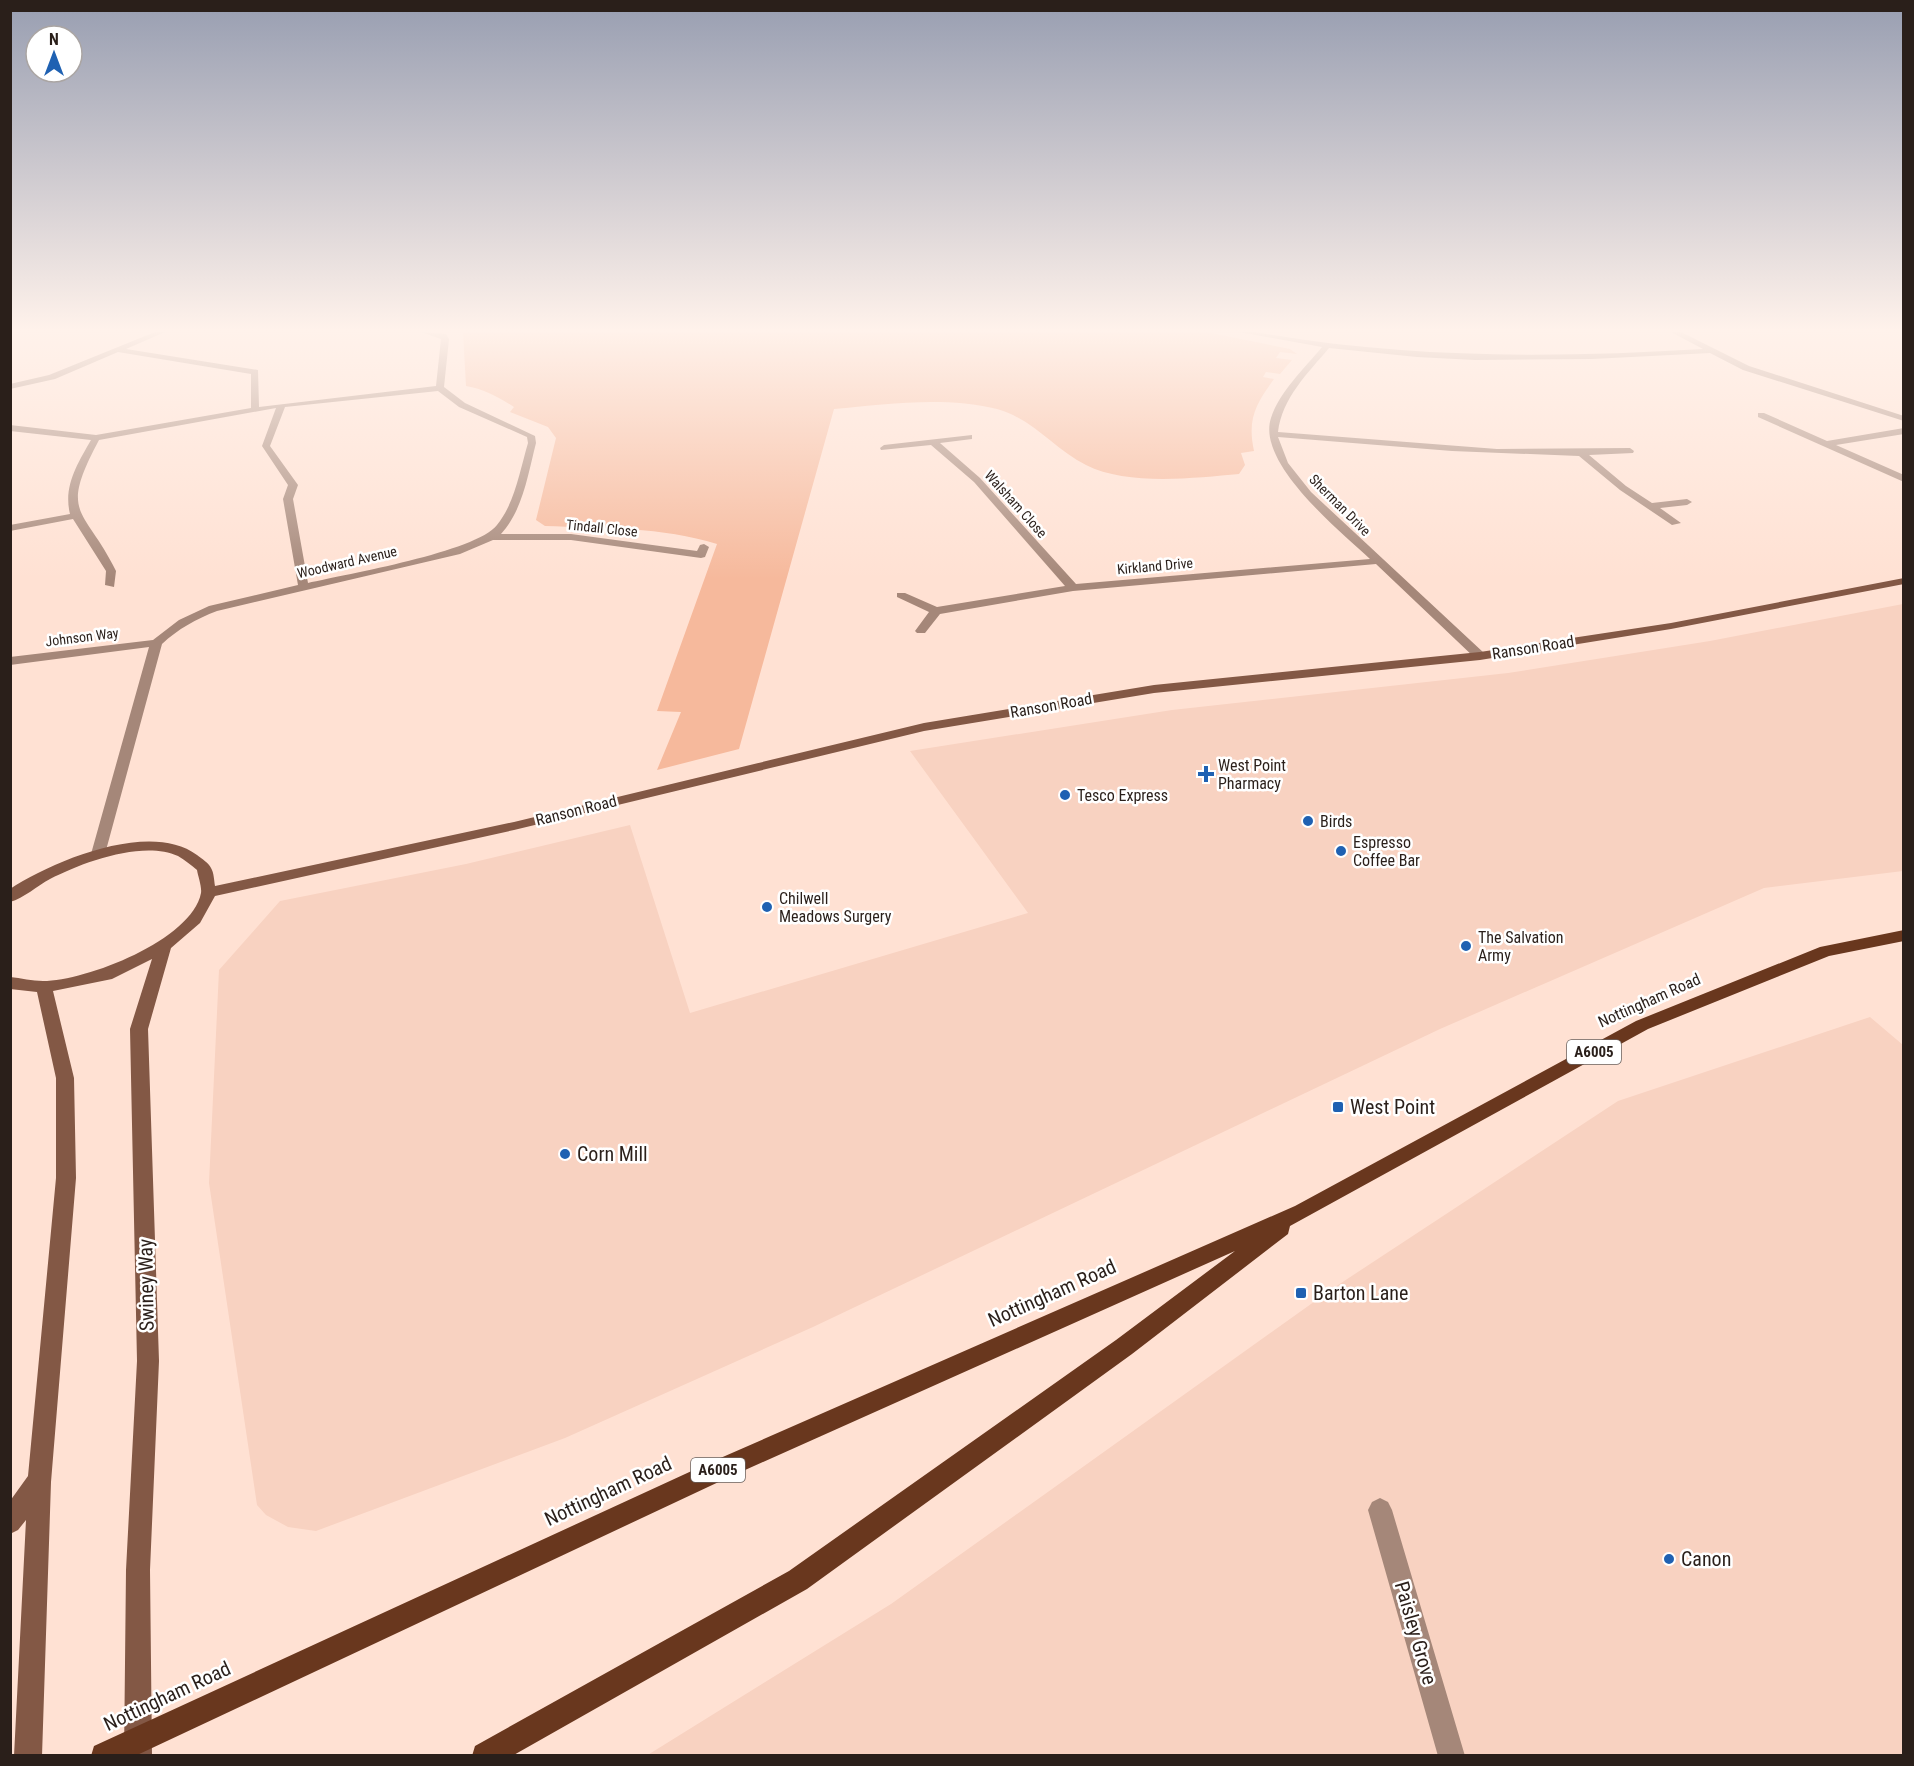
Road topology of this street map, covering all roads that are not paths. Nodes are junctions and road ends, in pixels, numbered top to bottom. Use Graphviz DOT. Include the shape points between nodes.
graph roads {
  1 [pos="225,414"];
  2 [pos="278,414"];
  3 [pos="481,414"];
  4 [pos="1279,414"];
  5 [pos="1889,414"];
  6 [pos="1761,415"];
  7 [pos="1904,419"];
  8 [pos="10,428"];
  9 [pos="1904,430"];
  10 [pos="1274,434"];
  11 [pos="969,437"];
  12 [pos="96,438"];
  13 [pos="933,442"];
  14 [pos="1827,444"];
  15 [pos="884,448"];
  16 [pos="1630,451"];
  17 [pos="1582,454"];
  18 [pos="1904,479"];
  19 [pos="1687,502"];
  20 [pos="1650,506"];
  21 [pos="74,516"];
  22 [pos="1676,523"];
  23 [pos="10,528"];
  24 [pos="491,537"];
  25 [pos="704,547"];
  26 [pos="1378,561"];
  27 [pos="1904,581"];
  28 [pos="110,585"];
  29 [pos="304,588"];
  30 [pos="1074,588"];
  31 [pos="901,595"];
  32 [pos="936,611"];
  33 [pos="921,631"];
  34 [pos="156,643"];
  35 [pos="1480,656"];
  36 [pos="10,661"];
  37 [pos="98,854"];
  38 [pos="209,892"];
  39 [pos="10,897"];
  40 [pos="1904,935"];
  41 [pos="164,946"];
  42 [pos="10,983"];
  43 [pos="44,987"];
  44 [pos="1302,1212"];
  45 [pos="39,1482"];
  46 [pos="1380,1510"];
  47 [pos="10,1522"];
  48 [pos="138,1747"];
  49 [pos="28,1755"];
  50 [pos="104,1755"];
  51 [pos="486,1755"];
  52 [pos="1452,1755"];
  1 -- 12 [label="street"];
  2 -- 29 [label="street" via="266,446 293,485 288,499"];
  3 -- 24 [label="street, Woodward Avenue" via="531,436 532,444 508,517"];
  4 -- 10 [label="street"];
  5 -- 7 [label="street"];
  6 -- 14 [label="street"];
  8 -- 12 [label="street"];
  9 -- 14 [label="street"];
  10 -- 17 [label="street"];
  10 -- 26 [label="street, Sherman Drive" via="1284,464 1297,480"];
  11 -- 13 [label="street"];
  12 -- 21 [label="street" via="70,492"];
  13 -- 15 [label="street"];
  13 -- 30 [label="street, Walsham Close" via="977,480"];
  14 -- 18 [label="street"];
  16 -- 17 [label="street"];
  17 -- 20 [label="street"];
  19 -- 20 [label="street"];
  20 -- 22 [label="street"];
  21 -- 23 [label="street"];
  21 -- 28 [label="street" via="107,563"];
  24 -- 25 [label="street, Tindall Close" via="571,537 701,555"];
  24 -- 29 [label="street, Woodward Avenue" via="456,552"];
  26 -- 30 [label="street, Kirkland Drive"];
  26 -- 35 [label="street, Sherman Drive"];
  27 -- 35 [label="street, Ranson Road" via="1671,626"];
  29 -- 34 [label="street, Woodward Avenue" via="197,614"];
  30 -- 32 [label="street, Kirkland Drive"];
  31 -- 32 [label="street"];
  32 -- 33 [label="street"];
  34 -- 36 [label="street, Johnson Way"];
  34 -- 37 [label="street"];
  35 -- 38 [label="street, Ranson Road" via="1154,689 924,727 514,826"];
  37 -- 38 [label="street" via="144,847 181,852 204,868"];
  37 -- 39 [label="street" via="61,866"];
  38 -- 41 [label="street" via="195,919"];
  40 -- 44 [label="main road, Nottingham Road / A6005" via="1826,951 1642,1025"];
  41 -- 43 [label="street" via="106,975"];
  41 -- 48 [label="street, Swiney Way" via="139,1029 148,1361 138,1570"];
  42 -- 43 [label="street"];
  43 -- 45 [label="street" via="65,1078 66,1178"];
  44 -- 48 [label="main road, Nottingham Road / A6005" via="717,1471"];
  44 -- 51 [label="main road, Nottingham Road / A6005" via="1124,1347 798,1580"];
  45 -- 47 [label="street"];
  45 -- 49 [label="street"];
  46 -- 52 [label="street, Paisley Grove"];
  48 -- 50 [label="main road, Nottingham Road / A6005"];
}
